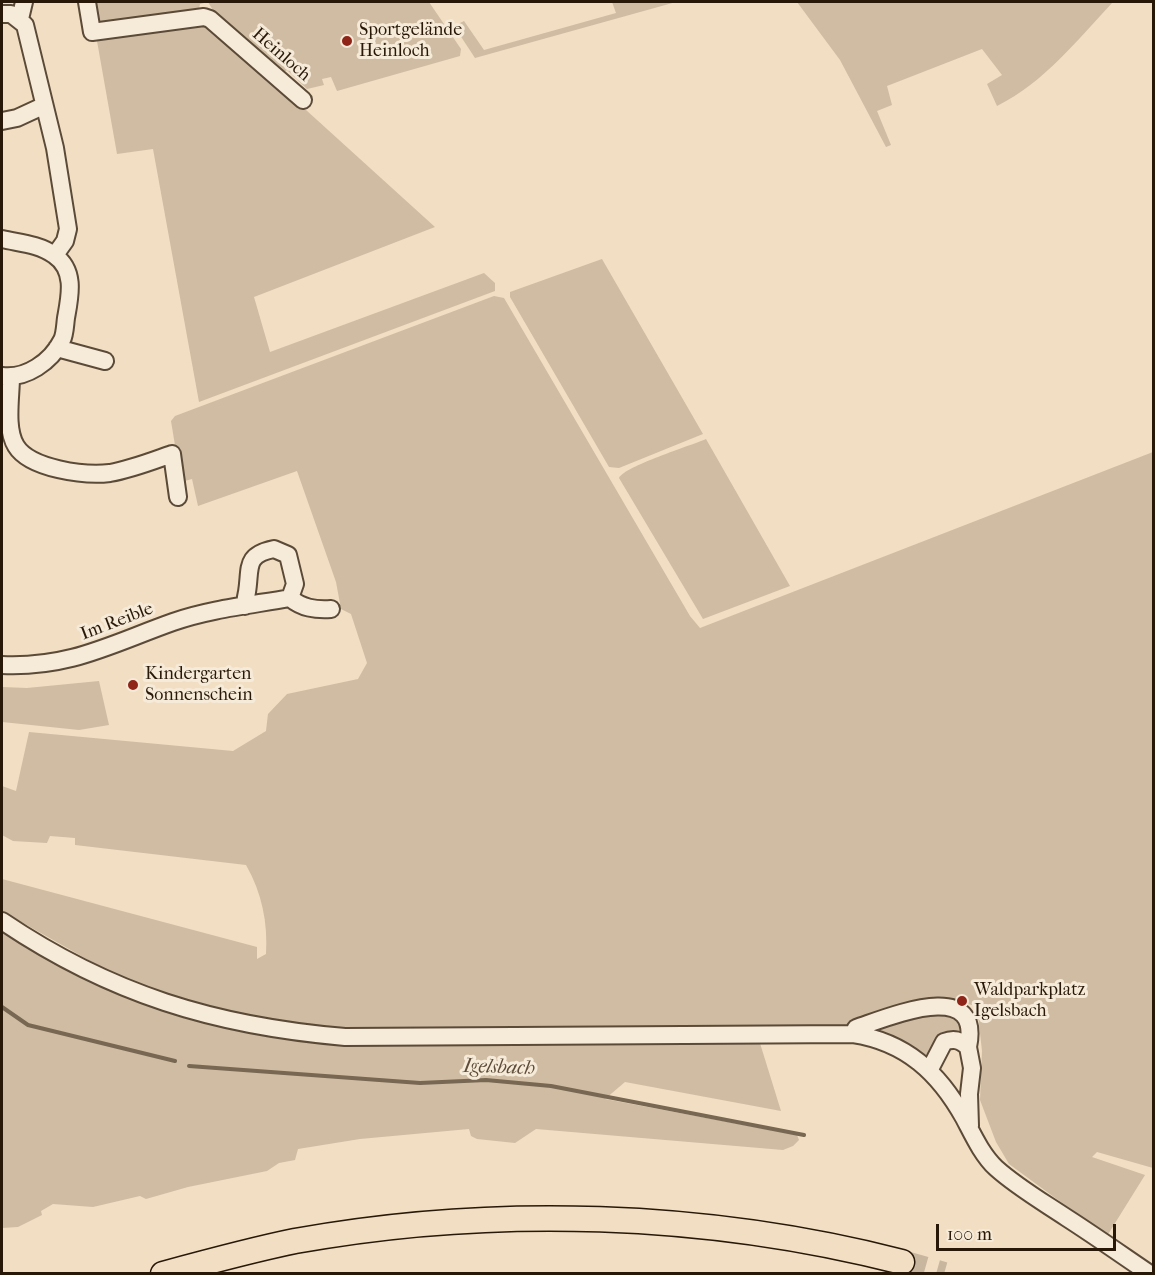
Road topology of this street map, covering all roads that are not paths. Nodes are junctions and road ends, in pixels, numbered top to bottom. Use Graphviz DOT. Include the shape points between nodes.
graph roads {
  1 [pos="24,2"];
  2 [pos="87,2"];
  3 [pos="2,14"];
  4 [pos="20,19"];
  5 [pos="303,100"];
  6 [pos="44,106"];
  7 [pos="2,121"];
  8 [pos="2,239"];
  9 [pos="56,255"];
  10 [pos="57,348"];
  11 [pos="105,361"];
  12 [pos="6,376"];
  13 [pos="9,448"];
  14 [pos="177,497"];
  15 [pos="290,598"];
  16 [pos="245,606"];
  17 [pos="331,609"];
  18 [pos="2,665"];
  19 [pos="2,921"];
  20 [pos="853,1034"];
  21 [pos="969,1047"];
  22 [pos="930,1069"];
  23 [pos="970,1130"];
  24 [pos="897,1268"];
  25 [pos="163,1274"];
  26 [pos="218,1274"];
  27 [pos="1150,1274"];
  1 -- 4 [label="street"];
  2 -- 5 [label="street, Heinloch" via="92,32 204,17"];
  3 -- 4 [label="street"];
  4 -- 6 [label="street" via="29,38"];
  6 -- 7 [label="street"];
  6 -- 9 [label="street" via="68,229"];
  8 -- 9 [label="street"];
  9 -- 10 [label="street" via="67,269 71,287 63,339"];
  10 -- 11 [label="street"];
  10 -- 12 [label="street" via="42,364"];
  12 -- 13 [label="street"];
  13 -- 14 [label="street" via="46,466 108,473 172,454"];
  15 -- 16 [label="street, Im Reible"];
  15 -- 16 [label="street" via="295,584 291,560 274,549 251,560"];
  15 -- 17 [label="street" via="298,605"];
  16 -- 18 [label="street, Im Reible" via="175,622 75,658 41,665"];
  19 -- 20 [label="street" via="69,962 136,994 217,1019 295,1033 345,1037"];
  20 -- 21 [label="street" via="856,1028 932,1005 958,1010 965,1017"];
  20 -- 22 [label="street" via="888,1042"];
  21 -- 22 [label="street" via="952,1039 944,1042"];
  21 -- 23 [label="street"];
  22 -- 23 [label="street" via="944,1084"];
  23 -- 27 [label="street" via="994,1166"];
  24 -- 25 [label="highway" via="807,1242 697,1227 609,1221 499,1221 341,1234 273,1246"];
  24 -- 26 [label="highway" via="649,1237 521,1234 342,1248"];
}
